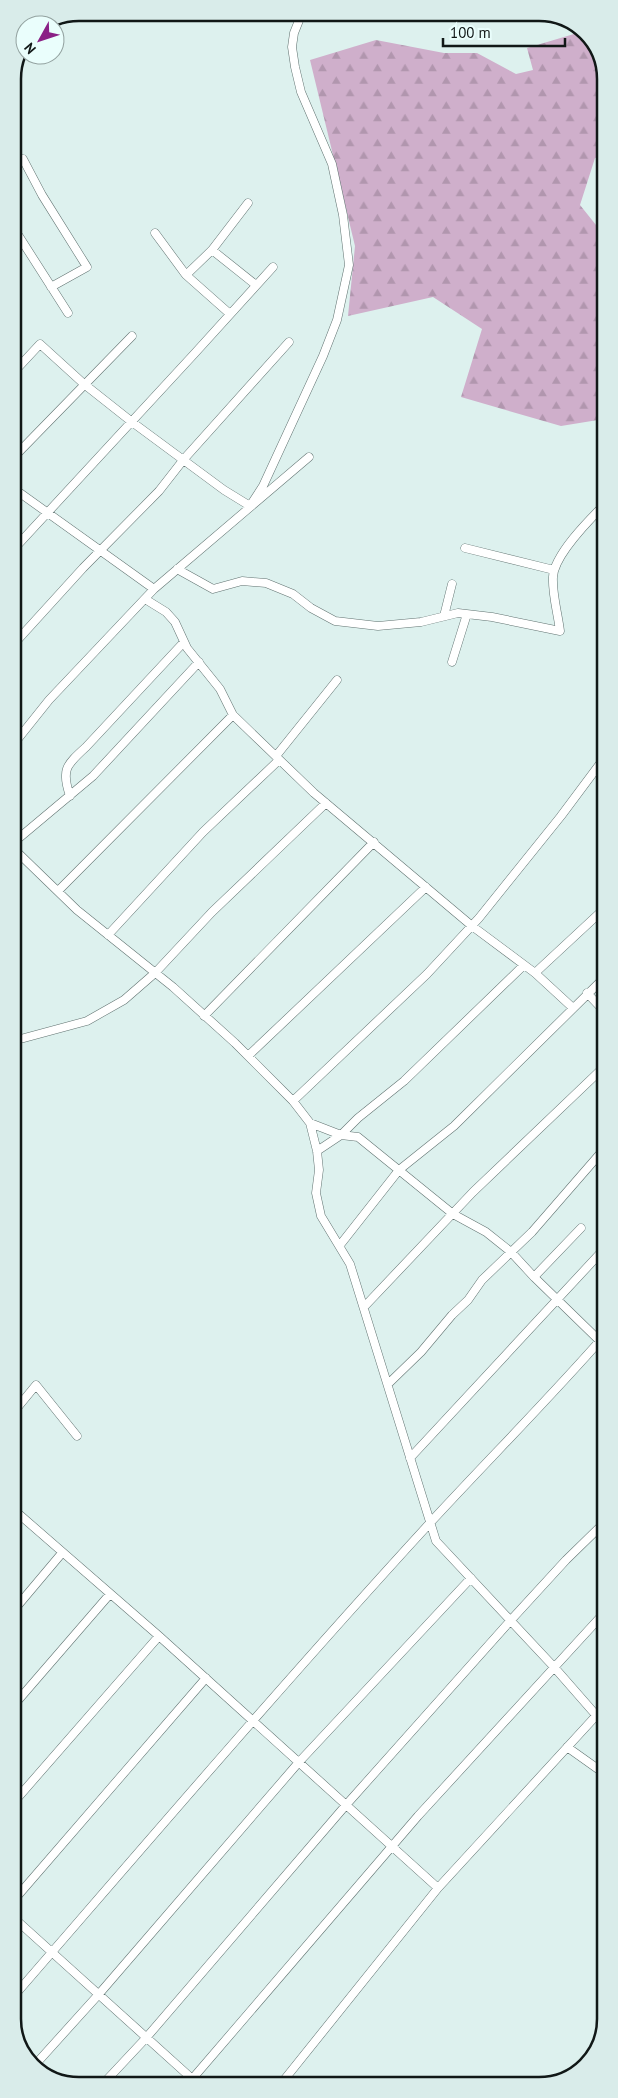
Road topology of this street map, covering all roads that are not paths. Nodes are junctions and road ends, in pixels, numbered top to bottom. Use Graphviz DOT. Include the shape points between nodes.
graph roads {
  1 [pos="299,21"];
  2 [pos="23,159"];
  3 [pos="248,203"];
  4 [pos="155,233"];
  5 [pos="21,240"];
  6 [pos="212,250"];
  7 [pos="273,267"];
  8 [pos="186,275"];
  9 [pos="256,285"];
  10 [pos="51,287"];
  11 [pos="68,313"];
  12 [pos="230,314"];
  13 [pos="132,336"];
  14 [pos="289,342"];
  15 [pos="21,364"];
  16 [pos="84,384"];
  17 [pos="132,422"];
  18 [pos="21,450"];
  19 [pos="309,457"];
  20 [pos="184,459"];
  21 [pos="21,493"];
  22 [pos="250,506"];
  23 [pos="48,512"];
  24 [pos="597,513"];
  25 [pos="21,541"];
  26 [pos="465,548"];
  27 [pos="102,551"];
  28 [pos="177,569"];
  29 [pos="554,570"];
  30 [pos="452,584"];
  31 [pos="154,589"];
  32 [pos="145,599"];
  33 [pos="467,614"];
  34 [pos="444,616"];
  35 [pos="21,636"];
  36 [pos="184,642"];
  37 [pos="200,662"];
  38 [pos="452,662"];
  39 [pos="337,680"];
  40 [pos="233,715"];
  41 [pos="21,735"];
  42 [pos="278,758"];
  43 [pos="597,768"];
  44 [pos="70,796"];
  45 [pos="326,803"];
  46 [pos="21,836"];
  47 [pos="374,842"];
  48 [pos="21,856"];
  49 [pos="426,887"];
  50 [pos="58,891"];
  51 [pos="597,915"];
  52 [pos="472,926"];
  53 [pos="108,935"];
  54 [pos="524,965"];
  55 [pos="156,973"];
  56 [pos="535,973"];
  57 [pos="597,984"];
  58 [pos="587,993"];
  59 [pos="597,1004"];
  60 [pos="573,1008"];
  61 [pos="204,1016"];
  62 [pos="21,1039"];
  63 [pos="248,1056"];
  64 [pos="597,1073"];
  65 [pos="293,1101"];
  66 [pos="310,1123"];
  67 [pos="341,1135"];
  68 [pos="318,1150"];
  69 [pos="597,1157"];
  70 [pos="399,1170"];
  71 [pos="453,1214"];
  72 [pos="581,1228"];
  73 [pos="340,1244"];
  74 [pos="511,1252"];
  75 [pos="597,1257"];
  76 [pos="534,1277"];
  77 [pos="558,1300"];
  78 [pos="364,1307"];
  79 [pos="597,1336"];
  80 [pos="597,1347"];
  81 [pos="388,1384"];
  82 [pos="21,1403"];
  83 [pos="78,1436"];
  84 [pos="410,1458"];
  85 [pos="21,1516"];
  86 [pos="430,1524"];
  87 [pos="597,1530"];
  88 [pos="62,1552"];
  89 [pos="470,1578"];
  90 [pos="110,1594"];
  91 [pos="21,1602"];
  92 [pos="511,1620"];
  93 [pos="597,1621"];
  94 [pos="159,1636"];
  95 [pos="554,1667"];
  96 [pos="206,1678"];
  97 [pos="21,1697"];
  98 [pos="596,1715"];
  99 [pos="253,1720"];
  100 [pos="567,1747"];
  101 [pos="299,1762"];
  102 [pos="597,1768"];
  103 [pos="21,1794"];
  104 [pos="346,1805"];
  105 [pos="394,1847"];
  106 [pos="438,1888"];
  107 [pos="21,1892"];
  108 [pos="21,1924"];
  109 [pos="53,1951"];
  110 [pos="21,1988"];
  111 [pos="99,1994"];
  112 [pos="146,2038"];
  113 [pos="39,2060"];
  114 [pos="109,2077"];
  115 [pos="185,2077"];
  116 [pos="194,2077"];
  117 [pos="286,2077"];
  1 -- 22 [label="street" via="292,47 300,92 332,164 349,265 337,320 323,356 263,486"];
  2 -- 10 [label="street" via="42,196 87,267"];
  3 -- 6 [label="street"];
  4 -- 8 [label="street"];
  5 -- 10 [label="street"];
  6 -- 8 [label="street"];
  6 -- 9 [label="street"];
  7 -- 9 [label="street"];
  8 -- 12 [label="street"];
  9 -- 12 [label="street"];
  10 -- 11 [label="street"];
  12 -- 17 [label="street"];
  13 -- 16 [label="street"];
  14 -- 20 [label="street"];
  15 -- 16 [label="street" via="40,344"];
  16 -- 17 [label="street"];
  16 -- 18 [label="street"];
  17 -- 20 [label="street"];
  17 -- 23 [label="street"];
  19 -- 22 [label="street"];
  20 -- 22 [label="street"];
  20 -- 27 [label="street" via="159,491"];
  21 -- 23 [label="street"];
  22 -- 28 [label="street"];
  23 -- 25 [label="street"];
  23 -- 27 [label="street"];
  24 -- 29 [label="street" via="577,534"];
  26 -- 29 [label="street"];
  27 -- 31 [label="street"];
  27 -- 35 [label="street"];
  28 -- 31 [label="street"];
  28 -- 34 [label="street" via="213,589 242,582 266,583 293,594 335,621 378,626"];
  29 -- 33 [label="street" via="552,578 560,631"];
  30 -- 34 [label="street"];
  31 -- 32 [label="street"];
  32 -- 36 [label="street" via="175,622"];
  32 -- 41 [label="street" via="49,700"];
  33 -- 34 [label="street"];
  33 -- 38 [label="street"];
  36 -- 37 [label="street"];
  36 -- 44 [label="street" via="70,762 65,771 65,782"];
  37 -- 40 [label="street" via="220,689"];
  37 -- 44 [label="street" via="93,776"];
  39 -- 42 [label="street"];
  40 -- 42 [label="street"];
  40 -- 50 [label="street"];
  42 -- 45 [label="street"];
  42 -- 53 [label="street" via="203,832"];
  43 -- 52 [label="street"];
  44 -- 46 [label="street"];
  45 -- 47 [label="street"];
  45 -- 55 [label="street" via="212,912"];
  47 -- 49 [label="street"];
  47 -- 61 [label="street"];
  48 -- 50 [label="street"];
  49 -- 52 [label="street"];
  49 -- 63 [label="street"];
  50 -- 53 [label="street"];
  51 -- 56 [label="street"];
  52 -- 54 [label="street"];
  52 -- 65 [label="street" via="427,974"];
  53 -- 55 [label="street"];
  54 -- 56 [label="street"];
  54 -- 67 [label="street" via="404,1081"];
  55 -- 61 [label="street"];
  55 -- 62 [label="street" via="124,1000 87,1021"];
  56 -- 60 [label="street"];
  57 -- 58 [label="street"];
  58 -- 59 [label="street"];
  58 -- 60 [label="street"];
  60 -- 70 [label="street" via="454,1126"];
  61 -- 63 [label="street"];
  63 -- 65 [label="street"];
  64 -- 71 [label="street" via="530,1135"];
  65 -- 66 [label="street"];
  66 -- 67 [label="street"];
  66 -- 68 [label="street"];
  67 -- 68 [label="street"];
  67 -- 70 [label="street" via="358,1137"];
  68 -- 73 [label="street" via="316,1193 321,1216"];
  69 -- 74 [label="street"];
  70 -- 71 [label="street"];
  70 -- 73 [label="street"];
  71 -- 74 [label="street" via="486,1232"];
  71 -- 78 [label="street"];
  72 -- 76 [label="street"];
  73 -- 78 [label="street"];
  74 -- 76 [label="street"];
  74 -- 81 [label="street"];
  75 -- 77 [label="street"];
  76 -- 77 [label="street"];
  77 -- 79 [label="street"];
  77 -- 84 [label="street"];
  78 -- 81 [label="street"];
  80 -- 86 [label="street"];
  81 -- 84 [label="street"];
  82 -- 83 [label="street" via="36,1385"];
  84 -- 86 [label="street"];
  85 -- 88 [label="street"];
  86 -- 89 [label="street" via="436,1540"];
  86 -- 99 [label="street"];
  87 -- 92 [label="street"];
  88 -- 90 [label="street"];
  88 -- 91 [label="street"];
  89 -- 92 [label="street"];
  89 -- 101 [label="street"];
  90 -- 94 [label="street"];
  90 -- 97 [label="street"];
  92 -- 95 [label="street"];
  92 -- 104 [label="street"];
  93 -- 95 [label="street"];
  94 -- 96 [label="street"];
  94 -- 103 [label="street"];
  95 -- 98 [label="street"];
  95 -- 105 [label="street" via="418,1816"];
  96 -- 99 [label="street"];
  96 -- 107 [label="street"];
  98 -- 100 [label="street"];
  99 -- 101 [label="street"];
  99 -- 109 [label="street"];
  100 -- 102 [label="street"];
  100 -- 106 [label="street"];
  101 -- 104 [label="street"];
  101 -- 111 [label="street"];
  104 -- 105 [label="street"];
  104 -- 112 [label="street"];
  105 -- 106 [label="street"];
  105 -- 116 [label="street"];
  106 -- 117 [label="street"];
  108 -- 109 [label="street"];
  109 -- 110 [label="street"];
  109 -- 111 [label="street"];
  111 -- 112 [label="street"];
  111 -- 113 [label="street"];
  112 -- 114 [label="street"];
  112 -- 115 [label="street"];
}
